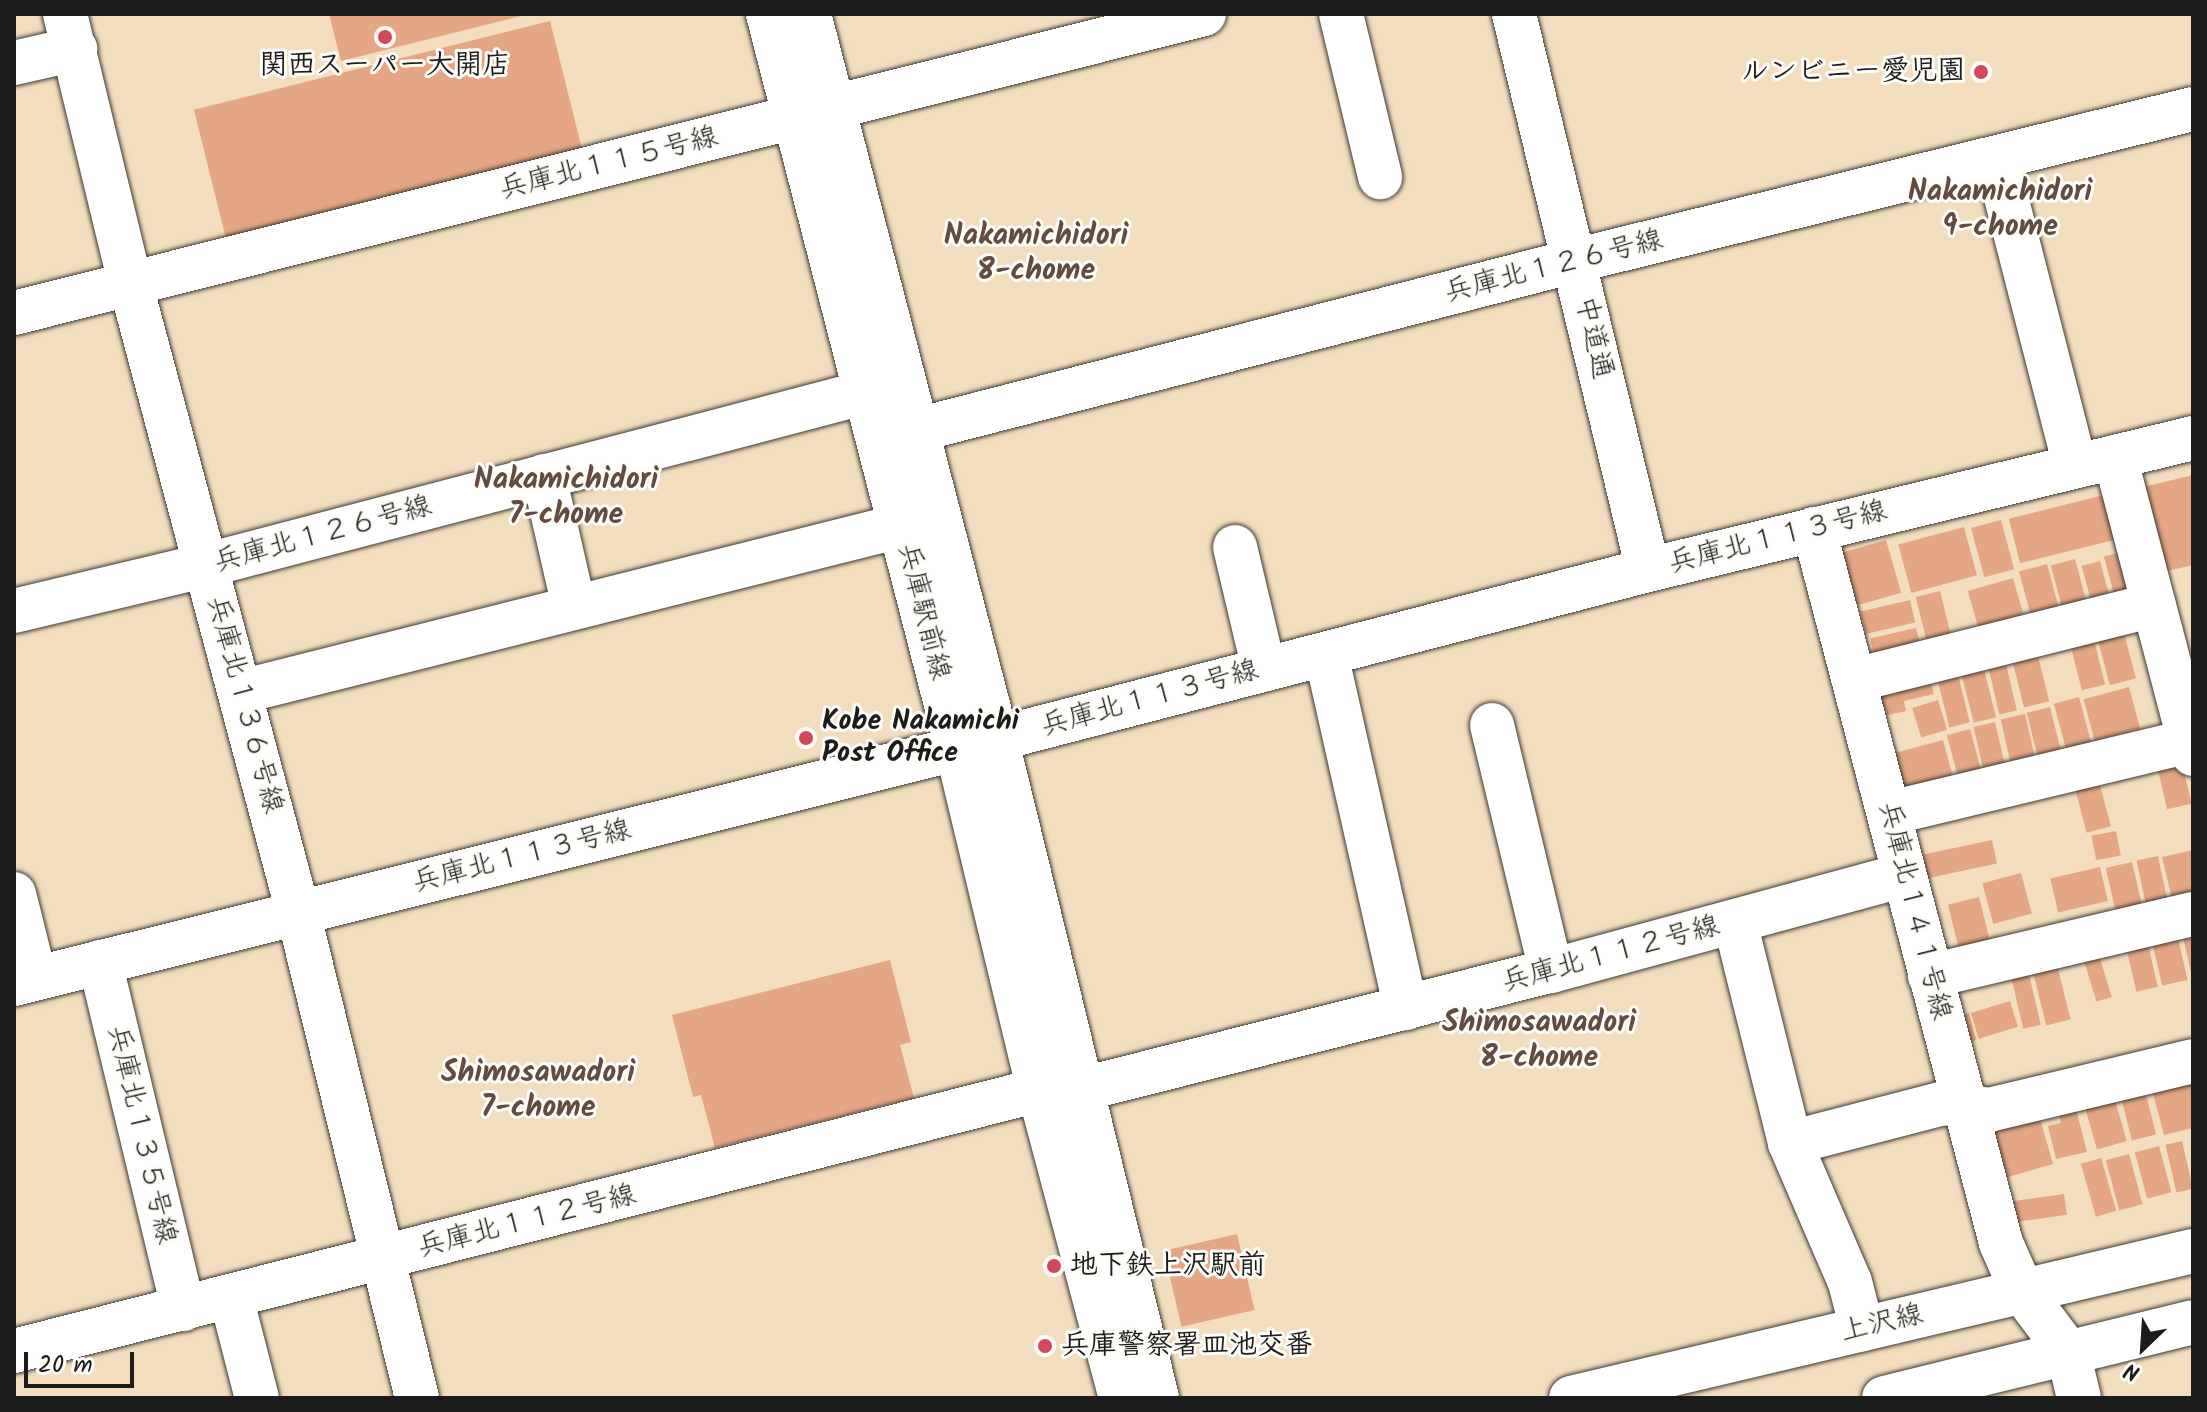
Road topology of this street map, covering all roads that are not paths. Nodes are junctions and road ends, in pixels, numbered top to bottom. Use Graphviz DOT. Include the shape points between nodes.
graph roads {
  1 [pos="768,14"];
  2 [pos="809,14"];
  3 [pos="1204,14"];
  4 [pos="1341,14"];
  5 [pos="1514,14"];
  6 [pos="70,32"];
  7 [pos="14,63"];
  8 [pos="2193,109"];
  9 [pos="813,114"];
  10 [pos="1996,158"];
  11 [pos="1380,177"];
  12 [pos="1574,261"];
  13 [pos="130,282"];
  14 [pos="14,313"];
  15 [pos="863,393"];
  16 [pos="917,430"];
  17 [pos="2193,438"];
  18 [pos="2095,462"];
  19 [pos="544,476"];
  20 [pos="900,526"];
  21 [pos="1814,529"];
  22 [pos="1235,547"];
  23 [pos="207,565"];
  24 [pos="1648,570"];
  25 [pos="2154,605"];
  26 [pos="574,607"];
  27 [pos="14,611"];
  28 [pos="1326,654"];
  29 [pos="1264,670"];
  30 [pos="1855,680"];
  31 [pos="240,692"];
  32 [pos="1492,725"];
  33 [pos="977,744"];
  34 [pos="2192,747"];
  35 [pos="1890,813"];
  36 [pos="1904,875"];
  37 [pos="14,894"];
  38 [pos="298,912"];
  39 [pos="2193,914"];
  40 [pos="1735,922"];
  41 [pos="100,962"];
  42 [pos="1551,971"];
  43 [pos="1930,976"];
  44 [pos="25,981"];
  45 [pos="1406,1008"];
  46 [pos="2193,1061"];
  47 [pos="1083,1089"];
  48 [pos="1039,1090"];
  49 [pos="1965,1106"];
  50 [pos="1790,1143"];
  51 [pos="2193,1251"];
  52 [pos="384,1258"];
  53 [pos="2022,1291"];
  54 [pos="231,1297"];
  55 [pos="183,1309"];
  56 [pos="2193,1322"];
  57 [pos="1862,1329"];
  58 [pos="14,1351"];
  59 [pos="2068,1352"];
  60 [pos="257,1398"];
  61 [pos="417,1398"];
  62 [pos="1121,1398"];
  63 [pos="1157,1398"];
  64 [pos="1571,1398"];
  65 [pos="1884,1398"];
  66 [pos="2079,1398"];
  1 -- 9 [label="street, 兵庫駅前線"];
  2 -- 9 [label="street, 兵庫駅前線"];
  3 -- 9 [label="street, 兵庫北１１５号線"];
  4 -- 11 [label="street"];
  5 -- 12 [label="street, 中道通"];
  6 -- 7 [label="street"];
  6 -- 13 [label="street, 兵庫北１３６号線"];
  8 -- 10 [label="street, 兵庫北１２６号線"];
  9 -- 13 [label="street, 兵庫北１１５号線"];
  9 -- 15 [label="street, 兵庫駅前線"];
  9 -- 16 [label="street, 兵庫駅前線"];
  10 -- 12 [label="street, 兵庫北１２６号線"];
  10 -- 18 [label="street"];
  12 -- 16 [label="street, 兵庫北１２６号線"];
  12 -- 24 [label="street, 中道通"];
  13 -- 14 [label="street, 兵庫北１１５号線"];
  13 -- 23 [label="street, 兵庫北１３６号線"];
  15 -- 19 [label="street, 兵庫北１２６号線"];
  15 -- 20 [label="street, 兵庫駅前線"];
  16 -- 33 [label="street, 兵庫駅前線"];
  17 -- 18 [label="street, 兵庫北１１３号線"];
  18 -- 21 [label="street, 兵庫北１１３号線"];
  18 -- 25 [label="street"];
  19 -- 23 [label="street, 兵庫北１２６号線"];
  19 -- 26 [label="street"];
  20 -- 26 [label="street"];
  20 -- 33 [label="street, 兵庫駅前線"];
  21 -- 24 [label="street, 兵庫北１１３号線"];
  21 -- 30 [label="street, 兵庫北１４１号線"];
  22 -- 29 [label="street"];
  23 -- 27 [label="street, 兵庫北１２６号線"];
  23 -- 31 [label="street, 兵庫北１３６号線"];
  24 -- 28 [label="street, 兵庫北１１３号線"];
  25 -- 30 [label="street"];
  25 -- 34 [label="street"];
  26 -- 31 [label="street"];
  28 -- 29 [label="street, 兵庫北１１３号線"];
  28 -- 45 [label="street"];
  29 -- 33 [label="street, 兵庫北１１３号線"];
  30 -- 35 [label="street, 兵庫北１４１号線"];
  31 -- 38 [label="street, 兵庫北１３６号線"];
  32 -- 42 [label="street"];
  33 -- 38 [label="street, 兵庫北１１３号線"];
  33 -- 47 [label="street, 兵庫駅前線"];
  33 -- 48 [label="street, 兵庫駅前線"];
  34 -- 35 [label="street"];
  35 -- 36 [label="street, 兵庫北１４１号線"];
  36 -- 40 [label="street, 兵庫北１１２号線"];
  36 -- 43 [label="street, 兵庫北１４１号線"];
  37 -- 44 [label="street"];
  38 -- 41 [label="street, 兵庫北１１３号線"];
  38 -- 52 [label="street, 兵庫北１３６号線"];
  39 -- 43 [label="street"];
  40 -- 42 [label="street, 兵庫北１１２号線"];
  40 -- 50 [label="street"];
  41 -- 44 [label="street, 兵庫北１１３号線"];
  41 -- 55 [label="street, 兵庫北１３５号線"];
  42 -- 45 [label="street, 兵庫北１１２号線"];
  43 -- 49 [label="street, 兵庫北１４１号線"];
  45 -- 47 [label="street, 兵庫北１１２号線"];
  46 -- 49 [label="street" via="1989,1110"];
  47 -- 63 [label="street, 兵庫駅前線"];
  48 -- 52 [label="street, 兵庫北１１２号線"];
  48 -- 62 [label="street, 兵庫駅前線"];
  49 -- 50 [label="street" via="1944,1103"];
  49 -- 53 [label="street, 兵庫北１４１号線" via="2001,1243"];
  50 -- 57 [label="street" via="1850,1282"];
  51 -- 53 [label="street, 上沢線"];
  52 -- 54 [label="street, 兵庫北１１２号線"];
  52 -- 61 [label="street, 兵庫北１３６号線"];
  53 -- 57 [label="street, 上沢線"];
  53 -- 59 [label="street, 兵庫北１４１号線"];
  54 -- 55 [label="street, 兵庫北１１２号線"];
  54 -- 60 [label="street"];
  55 -- 58 [label="street, 兵庫北１１２号線"];
  56 -- 59 [label="street"];
  57 -- 64 [label="street, 上沢線"];
  59 -- 65 [label="street"];
  59 -- 66 [label="street"];
}
